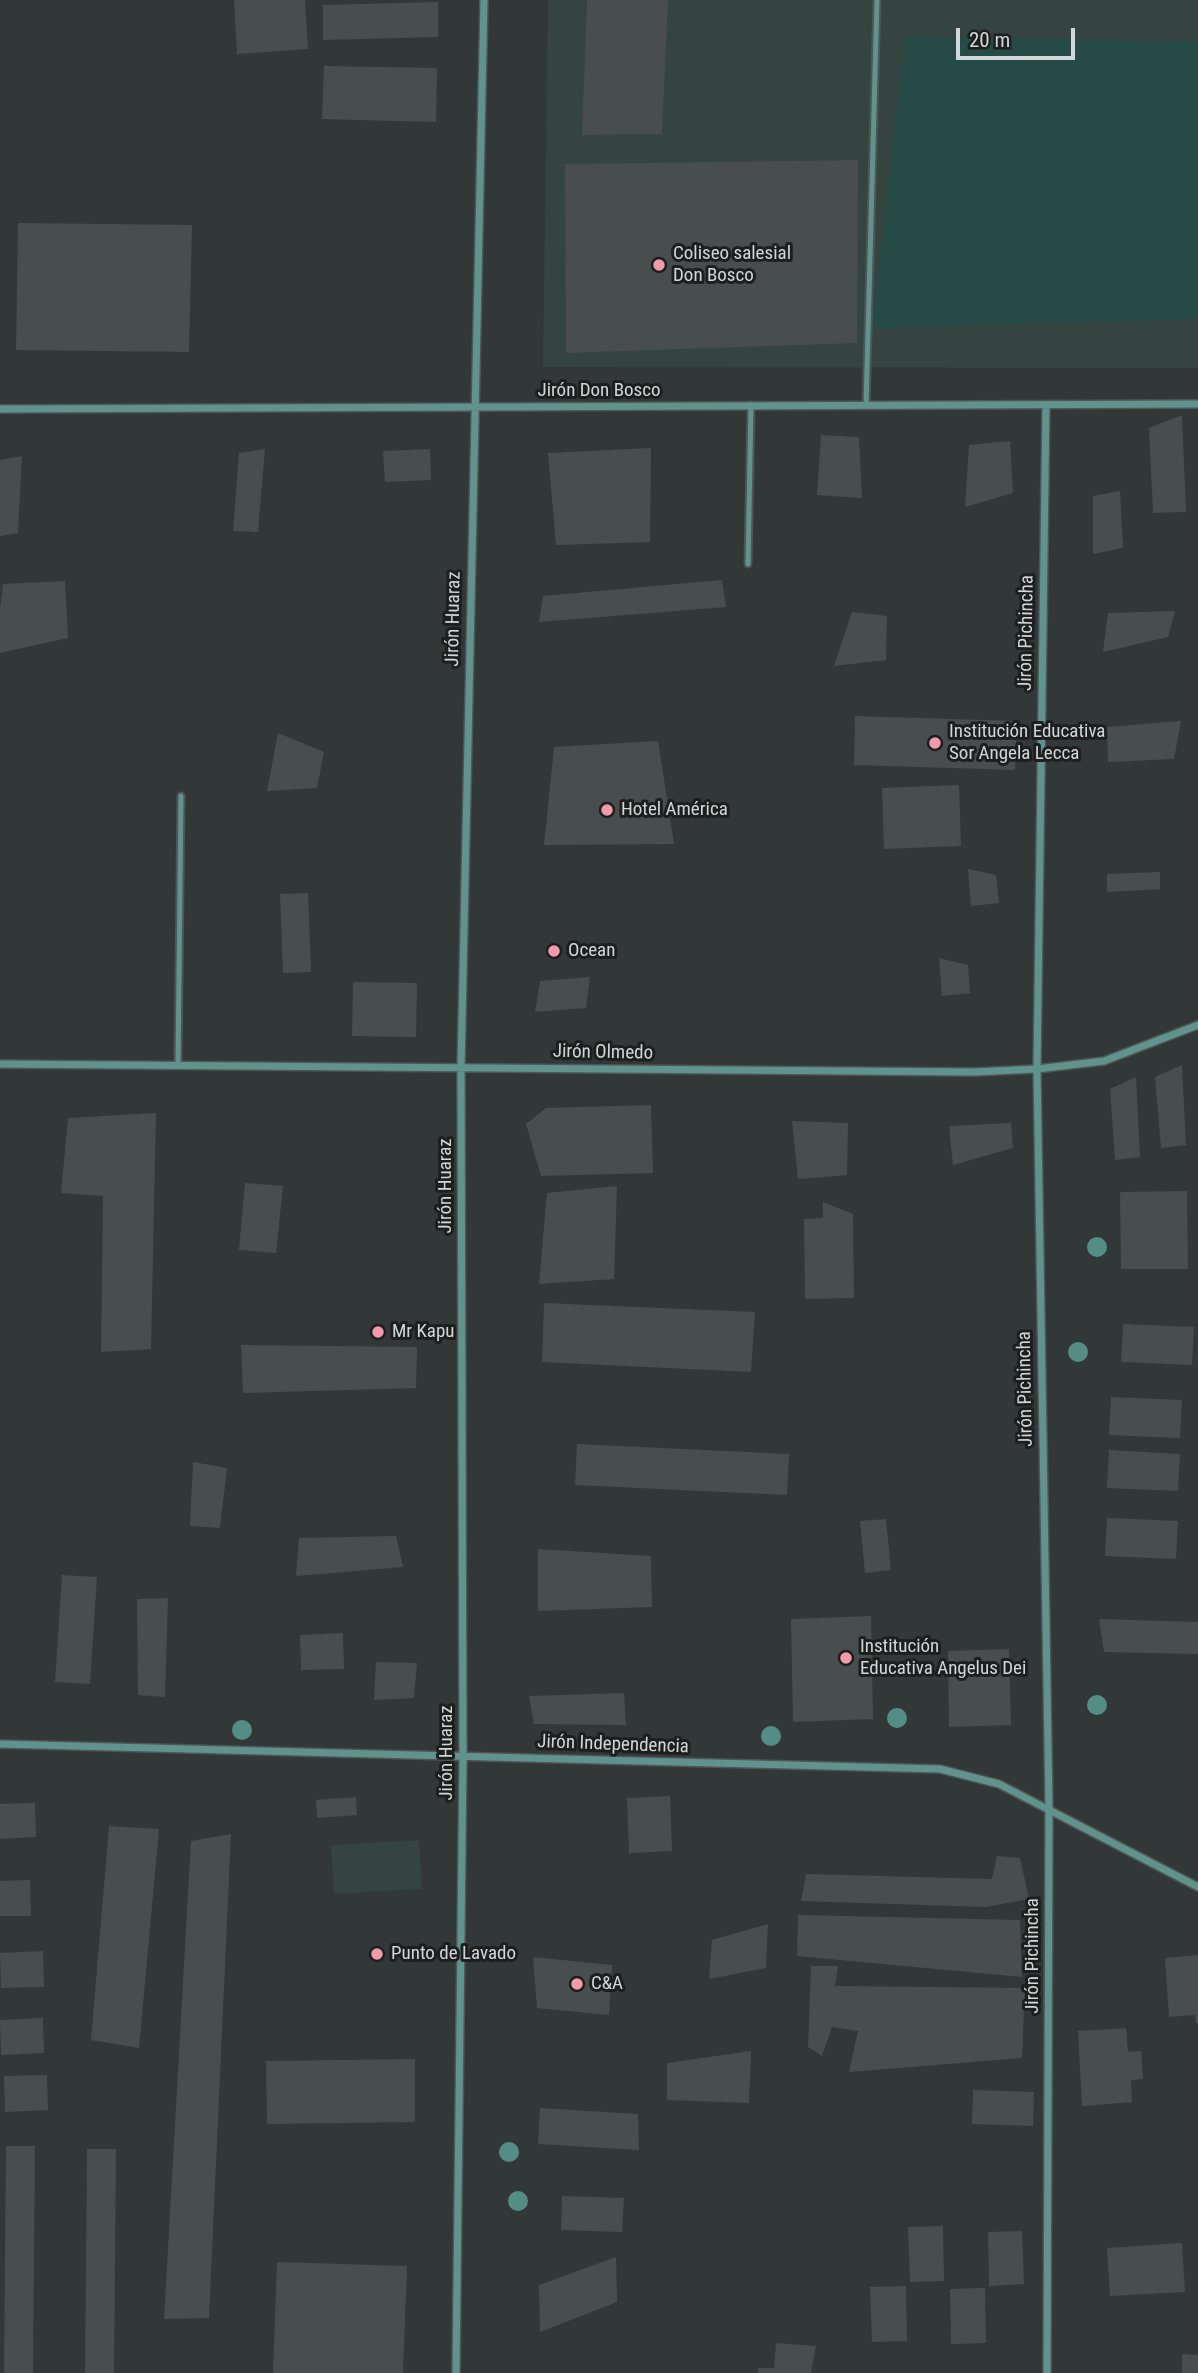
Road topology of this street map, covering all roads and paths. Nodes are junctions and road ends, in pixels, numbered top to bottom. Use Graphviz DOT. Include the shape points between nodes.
graph roads {
  1 [pos="484,0"];
  2 [pos="877,0"];
  3 [pos="1198,404"];
  4 [pos="751,405"];
  5 [pos="1046,405"];
  6 [pos="866,406"];
  7 [pos="474,407"];
  8 [pos="0,409"];
  9 [pos="748,564"];
  10 [pos="181,796"];
  11 [pos="1198,1025"];
  12 [pos="0,1064"];
  13 [pos="178,1065"];
  14 [pos="461,1067"];
  15 [pos="1037,1069"];
  16 [pos="0,1744"];
  17 [pos="463,1757"];
  18 [pos="1049,1808"];
  19 [pos="1198,1887"];
  20 [pos="456,2373"];
  21 [pos="1047,2373"];
  1 -- 7 [label="street, Jirón Huaraz"];
  2 -- 6 [label="lane"];
  3 -- 5 [label="street, Jirón Don Bosco"];
  4 -- 6 [label="street, Jirón Don Bosco"];
  4 -- 7 [label="street, Jirón Don Bosco"];
  4 -- 9 [label="lane"];
  5 -- 6 [label="street, Jirón Don Bosco"];
  5 -- 15 [label="street, Jirón Pichincha"];
  7 -- 8 [label="street, Jirón Don Bosco"];
  7 -- 14 [label="street, Jirón Huaraz"];
  10 -- 13 [label="lane"];
  11 -- 15 [label="street, Jirón Olmedo" via="1104,1061"];
  12 -- 13 [label="street, Jirón Olmedo"];
  13 -- 14 [label="street, Jirón Olmedo"];
  14 -- 15 [label="street, Jirón Olmedo"];
  14 -- 17 [label="street, Jirón Huaraz"];
  15 -- 18 [label="street, Jirón Pichincha"];
  16 -- 17 [label="street, Jirón Independencia"];
  17 -- 18 [label="street, Jirón Independencia" via="940,1769 999,1784"];
  17 -- 20 [label="street, Jirón Huaraz"];
  18 -- 19 [label="street, Jirón Independencia"];
  18 -- 21 [label="street, Jirón Pichincha"];
}
